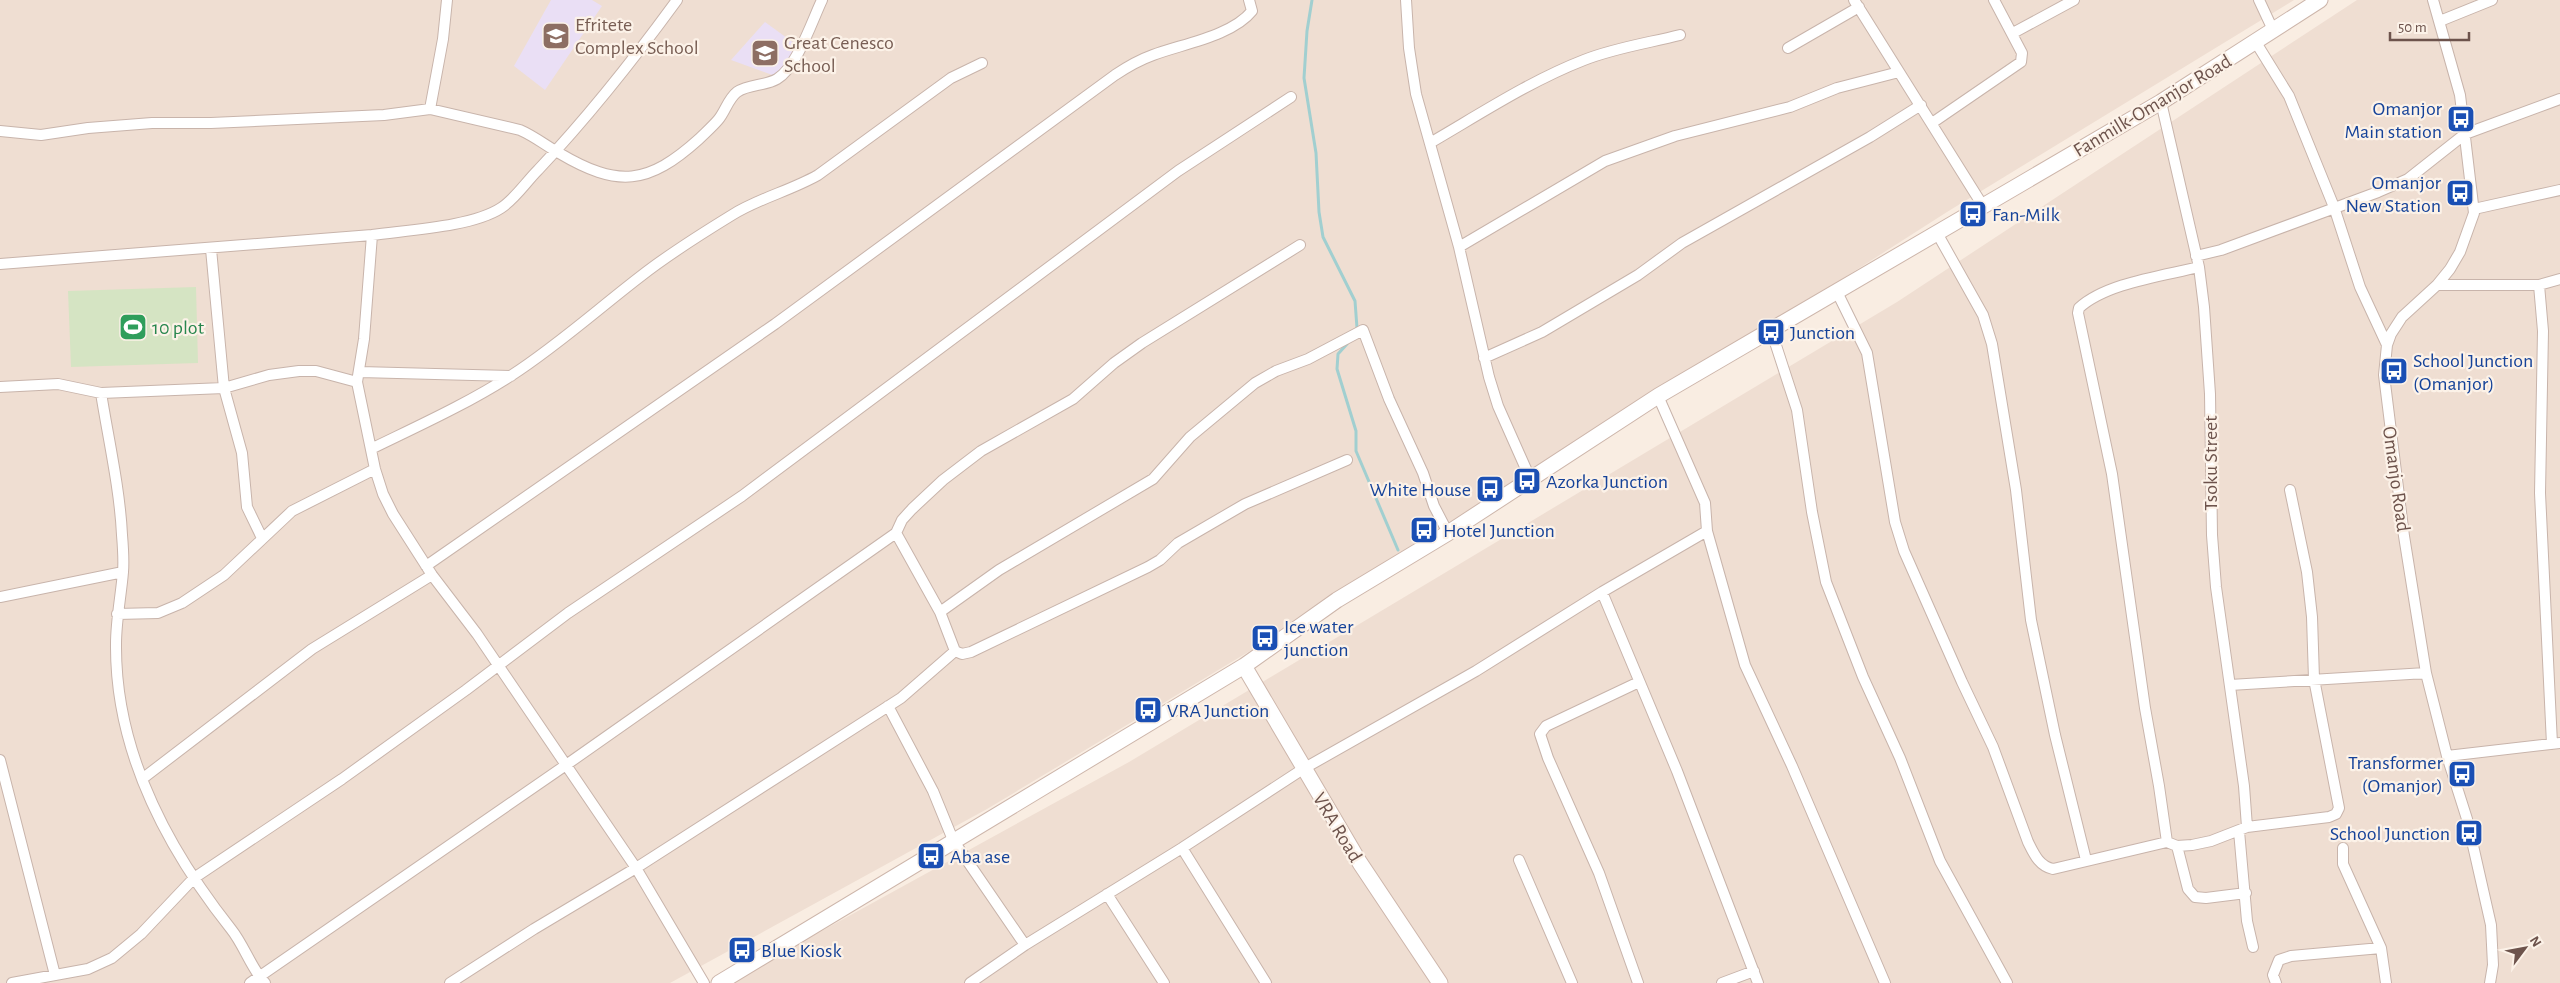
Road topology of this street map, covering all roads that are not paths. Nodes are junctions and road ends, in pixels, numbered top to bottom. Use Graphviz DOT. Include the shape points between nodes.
graph roads {
  1 [pos="448,0"];
  2 [pos="677,0"];
  3 [pos="822,0"];
  4 [pos="1249,0"];
  5 [pos="1406,0"];
  6 [pos="1994,0"];
  7 [pos="2074,0"];
  8 [pos="2259,0"];
  9 [pos="2320,0"];
  10 [pos="2433,0"];
  11 [pos="2492,0"];
  12 [pos="1856,3"];
  13 [pos="2440,21"];
  14 [pos="2273,30"];
  15 [pos="2013,33"];
  16 [pos="1680,35"];
  17 [pos="2255,41"];
  18 [pos="1788,48"];
  19 [pos="982,64"];
  20 [pos="1899,72"];
  21 [pos="1291,97"];
  22 [pos="2560,99"];
  23 [pos="2161,102"];
  24 [pos="1921,105"];
  25 [pos="430,109"];
  26 [pos="1932,123"];
  27 [pos="0,131"];
  28 [pos="2465,134"];
  29 [pos="1430,144"];
  30 [pos="555,151"];
  31 [pos="2560,190"];
  32 [pos="1983,206"];
  33 [pos="2334,208"];
  34 [pos="2474,209"];
  35 [pos="1937,233"];
  36 [pos="372,235"];
  37 [pos="1300,245"];
  38 [pos="1459,247"];
  39 [pos="211,249"];
  40 [pos="2196,256"];
  41 [pos="0,264"];
  42 [pos="2199,267"];
  43 [pos="2560,279"];
  44 [pos="2438,285"];
  45 [pos="2539,285"];
  46 [pos="1838,292"];
  47 [pos="1771,330"];
  48 [pos="2387,345"];
  49 [pos="1484,358"];
  50 [pos="510,376"];
  51 [pos="358,377"];
  52 [pos="0,387"];
  53 [pos="224,388"];
  54 [pos="101,393"];
  55 [pos="1658,396"];
  56 [pos="371,449"];
  57 [pos="1347,460"];
  58 [pos="375,469"];
  59 [pos="1530,478"];
  60 [pos="2290,490"];
  61 [pos="1707,532"];
  62 [pos="896,533"];
  63 [pos="1448,533"];
  64 [pos="262,538"];
  65 [pos="429,570"];
  66 [pos="124,572"];
  67 [pos="1602,592"];
  68 [pos="0,597"];
  69 [pos="940,612"];
  70 [pos="117,614"];
  71 [pos="954,651"];
  72 [pos="498,665"];
  73 [pos="1244,666"];
  74 [pos="2426,673"];
  75 [pos="2314,679"];
  76 [pos="1639,682"];
  77 [pos="2230,685"];
  78 [pos="888,706"];
  79 [pos="2556,744"];
  80 [pos="2447,756"];
  81 [pos="0,760"];
  82 [pos="566,765"];
  83 [pos="1303,769"];
  84 [pos="142,779"];
  85 [pos="2243,829"];
  86 [pos="953,840"];
  87 [pos="2172,844"];
  88 [pos="1182,848"];
  89 [pos="2343,848"];
  90 [pos="1519,860"];
  91 [pos="2086,860"];
  92 [pos="636,868"];
  93 [pos="194,878"];
  94 [pos="2246,893"];
  95 [pos="1107,894"];
  96 [pos="1025,945"];
  97 [pos="2253,947"];
  98 [pos="2381,948"];
  99 [pos="1754,971"];
  100 [pos="55,975"];
  101 [pos="262,980"];
  102 [pos="12,983"];
  103 [pos="250,983"];
  104 [pos="450,983"];
  105 [pos="704,983"];
  106 [pos="719,983"];
  107 [pos="970,983"];
  108 [pos="1163,983"];
  109 [pos="1266,983"];
  110 [pos="1440,983"];
  111 [pos="1572,983"];
  112 [pos="1638,983"];
  113 [pos="1722,983"];
  114 [pos="1758,983"];
  115 [pos="1885,983"];
  116 [pos="2007,983"];
  117 [pos="2276,983"];
  118 [pos="2386,983"];
  119 [pos="2490,983"];
  1 -- 25 [label="street"];
  2 -- 30 [label="street"];
  3 -- 30 [label="street" via="791,64 780,78 737,92 719,119 663,168 641,176 616,177 580,165"];
  4 -- 65 [label="street" via="1252,12 1246,19 1203,39 1153,55 1115,75 775,324"];
  5 -- 29 [label="street" via="1416,94"];
  6 -- 15 [label="street"];
  7 -- 15 [label="street"];
  8 -- 14 [label="street"];
  9 -- 14 [label="street, Fanmilk-Omanjor Road"];
  10 -- 13 [label="street, Omanjo Road"];
  11 -- 13 [label="street"];
  12 -- 18 [label="street"];
  12 -- 20 [label="street"];
  13 -- 28 [label="street, Omanjo Road" via="2460,96"];
  14 -- 17 [label="street, Fanmilk-Omanjor Road"];
  15 -- 26 [label="street" via="2022,53 2022,62"];
  16 -- 29 [label="street" via="1587,59 1563,69"];
  17 -- 23 [label="street, Fanmilk-Omanjor Road"];
  17 -- 33 [label="street" via="2289,96"];
  19 -- 50 [label="street" via="951,78 818,175 733,214 651,269"];
  20 -- 24 [label="street"];
  20 -- 38 [label="street" via="1837,88 1790,107 1675,136 1605,161"];
  21 -- 72 [label="street" via="1178,171 822,438"];
  22 -- 28 [label="street"];
  23 -- 32 [label="street, Fanmilk-Omanjor Road"];
  23 -- 40 [label="street, Tsoku Street"];
  24 -- 26 [label="street"];
  24 -- 49 [label="street" via="1862,142 1682,243 1638,275 1542,332"];
  25 -- 27 [label="street" via="384,115 152,123 41,135"];
  25 -- 30 [label="street" via="520,130"];
  26 -- 32 [label="street"];
  28 -- 33 [label="street" via="2408,179"];
  28 -- 34 [label="street, Omanjo Road"];
  29 -- 38 [label="street"];
  30 -- 36 [label="street" via="510,200 491,213 434,227"];
  31 -- 34 [label="street"];
  32 -- 35 [label="street, Fanmilk-Omanjor Road"];
  33 -- 40 [label="street" via="2221,250"];
  33 -- 48 [label="street" via="2360,287"];
  34 -- 44 [label="street, Omanjo Road" via="2460,252"];
  35 -- 46 [label="street, Fanmilk-Omanjor Road"];
  35 -- 91 [label="street" via="1980,308 1992,344 2016,490 2033,629"];
  36 -- 39 [label="street"];
  36 -- 51 [label="street" via="369,292"];
  37 -- 62 [label="street" via="1142,343 1073,398 982,451 943,480 912,509"];
  38 -- 49 [label="street"];
  39 -- 41 [label="street"];
  39 -- 53 [label="street"];
  40 -- 42 [label="street, Tsoku Street"];
  42 -- 77 [label="street, Tsoku Street" via="2210,394 2212,534"];
  42 -- 87 [label="street" via="2117,289 2088,301 2078,312 2112,474 2144,708"];
  43 -- 45 [label="street"];
  44 -- 45 [label="street"];
  44 -- 48 [label="street, Omanjo Road" via="2402,318"];
  45 -- 79 [label="street" via="2543,331 2540,493"];
  46 -- 47 [label="street, Fanmilk-Omanjor Road"];
  46 -- 91 [label="street" via="1867,354 1895,522 1904,551 1993,746 2028,842 2047,868"];
  47 -- 55 [label="street, Fanmilk-Omanjor Road"];
  47 -- 116 [label="street" via="1797,410 1826,582 1940,861"];
  48 -- 74 [label="street, Omanjo Road" via="2384,375 2391,439"];
  49 -- 59 [label="street" via="1498,406"];
  50 -- 51 [label="street"];
  50 -- 56 [label="street"];
  51 -- 53 [label="street" via="292,371"];
  51 -- 56 [label="street"];
  52 -- 54 [label="street" via="58,384"];
  53 -- 54 [label="street"];
  53 -- 64 [label="street" via="242,453 246,507"];
  54 -- 66 [label="street" via="122,532"];
  55 -- 59 [label="street, Fanmilk-Omanjor Road"];
  55 -- 61 [label="street" via="1705,503"];
  56 -- 58 [label="street"];
  57 -- 71 [label="street" via="1225,515 1178,543 1154,563 1075,604 971,652 962,654"];
  58 -- 64 [label="street" via="292,511"];
  58 -- 65 [label="street" via="393,514"];
  59 -- 63 [label="street, Fanmilk-Omanjor Road"];
  60 -- 75 [label="street" via="2307,572"];
  61 -- 67 [label="street"];
  61 -- 115 [label="street" via="1745,665"];
  62 -- 69 [label="street"];
  62 -- 82 [label="street"];
  63 -- 69 [label="street" via="1389,399 1363,330 1255,383 1190,436 1153,479 999,570"];
  63 -- 73 [label="street, Fanmilk-Omanjor Road" via="1337,600"];
  64 -- 70 [label="street" via="224,575 182,603 158,613"];
  65 -- 72 [label="street"];
  65 -- 84 [label="street" via="312,650"];
  66 -- 68 [label="street"];
  66 -- 70 [label="street"];
  67 -- 76 [label="street"];
  67 -- 83 [label="street" via="1476,670"];
  69 -- 71 [label="street"];
  70 -- 84 [label="street" via="121,709"];
  71 -- 78 [label="street" via="913,689"];
  72 -- 82 [label="street"];
  72 -- 93 [label="street" via="334,785"];
  73 -- 83 [label="street, VRA Road"];
  73 -- 86 [label="street, Fanmilk-Omanjor Road"];
  74 -- 75 [label="street"];
  74 -- 80 [label="street, Omanjo Road"];
  75 -- 77 [label="street"];
  75 -- 85 [label="street" via="2338,808 2336,814"];
  76 -- 99 [label="street"];
  76 -- 112 [label="street" via="1546,726 1540,734 1599,873"];
  77 -- 85 [label="street, Tsoku Street" via="2244,786"];
  78 -- 86 [label="street" via="933,791"];
  78 -- 92 [label="street"];
  79 -- 80 [label="street"];
  80 -- 119 [label="street, Omanjo Road" via="2467,819 2492,925 2494,965"];
  81 -- 100 [label="street"];
  82 -- 92 [label="street"];
  82 -- 101 [label="street"];
  83 -- 88 [label="street"];
  83 -- 110 [label="street, VRA Road" via="1360,863"];
  84 -- 93 [label="street" via="164,830"];
  85 -- 87 [label="street" via="2211,841"];
  85 -- 94 [label="street, Tsoku Street"];
  86 -- 96 [label="street"];
  86 -- 106 [label="street, Fanmilk-Omanjor Road"];
  87 -- 91 [label="street"];
  87 -- 94 [label="street" via="2194,898"];
  88 -- 95 [label="street"];
  88 -- 109 [label="street"];
  89 -- 98 [label="street" via="2343,864"];
  90 -- 111 [label="street"];
  92 -- 104 [label="street" via="534,928"];
  92 -- 105 [label="street"];
  93 -- 100 [label="street" via="141,934 112,958 88,969"];
  93 -- 101 [label="street" via="239,938"];
  94 -- 97 [label="street, Tsoku Street" via="2247,921"];
  95 -- 96 [label="street"];
  95 -- 108 [label="street"];
  96 -- 107 [label="street"];
  98 -- 117 [label="street" via="2290,956 2278,960 2273,975"];
  98 -- 118 [label="street"];
  99 -- 113 [label="street"];
  99 -- 114 [label="street"];
  100 -- 102 [label="street"];
  101 -- 103 [label="street"];
}
